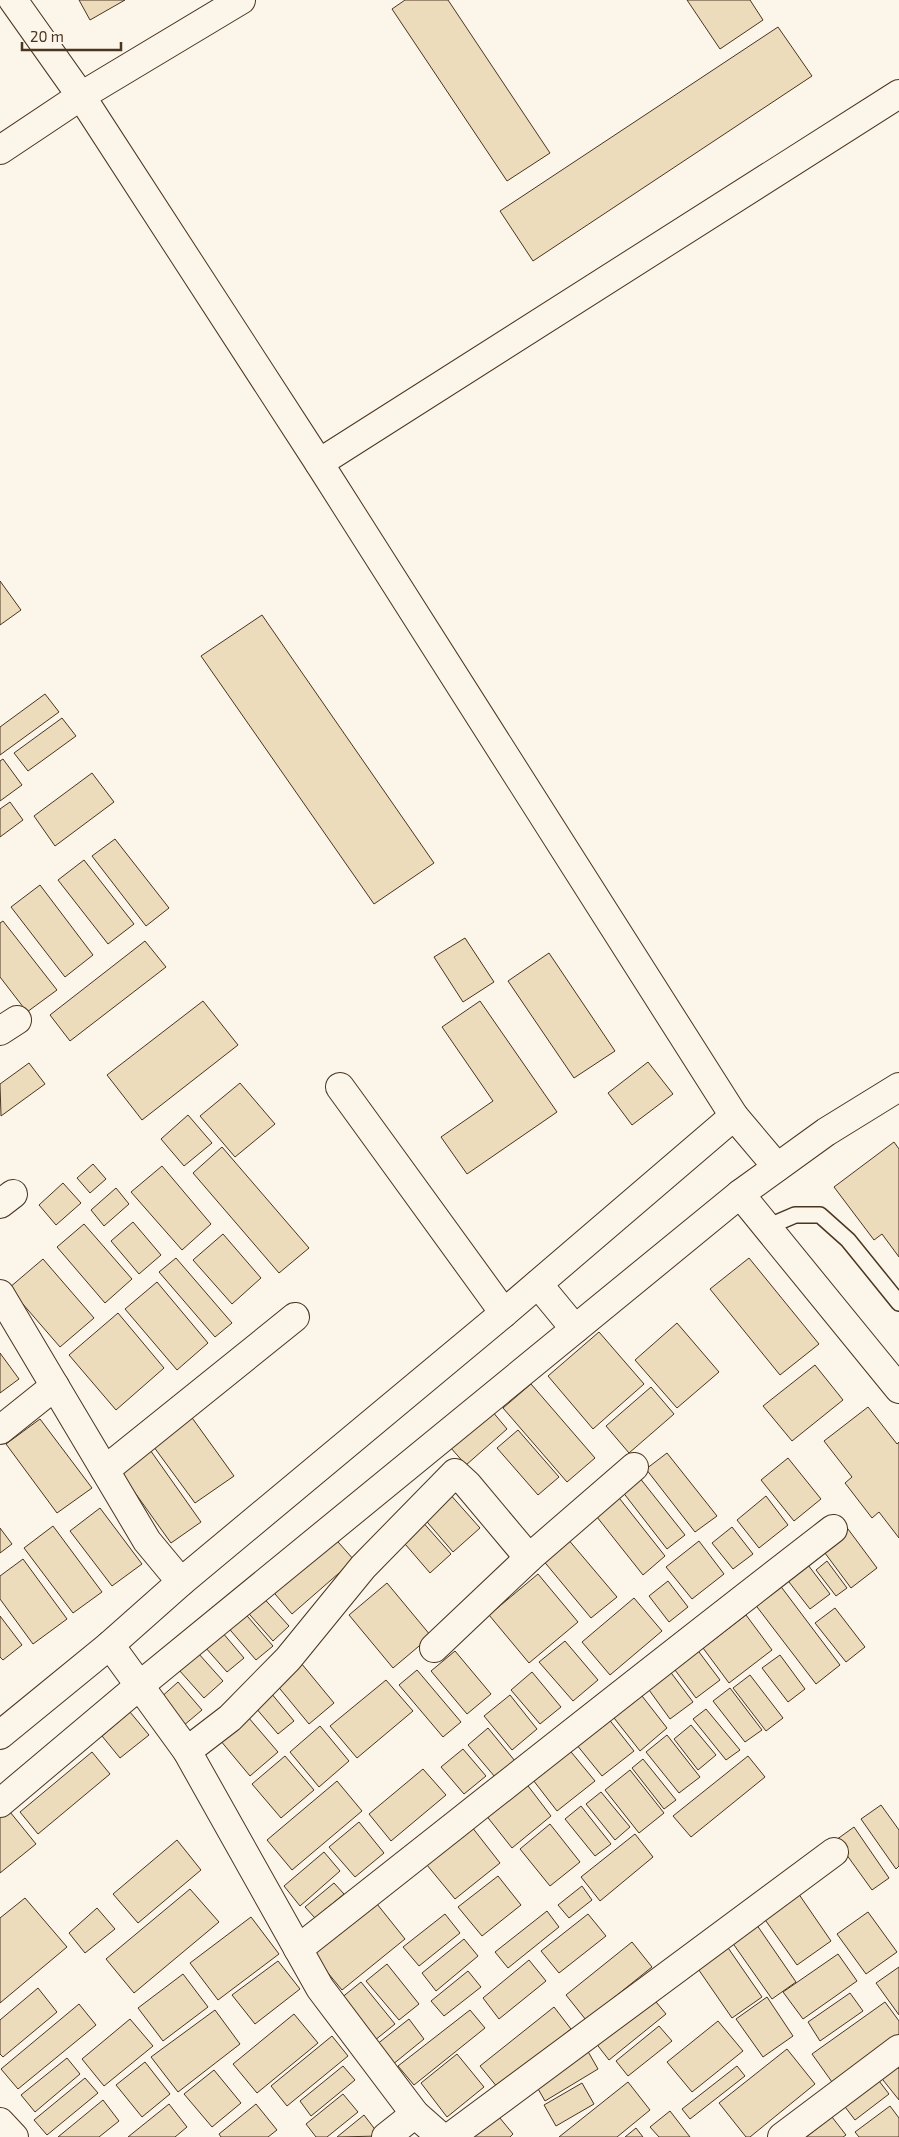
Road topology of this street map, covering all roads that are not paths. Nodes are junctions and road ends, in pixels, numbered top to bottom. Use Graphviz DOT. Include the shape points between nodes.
graph roads {
  1 [pos="13,0"];
  2 [pos="241,0"];
  3 [pos="899,94"];
  4 [pos="81,96"];
  5 [pos="0,150"];
  6 [pos="319,463"];
  7 [pos="340,1087"];
  8 [pos="899,1087"];
  9 [pos="734,1116"];
  10 [pos="777,1167"];
  11 [pos="740,1194"];
  12 [pos="767,1227"];
  13 [pos="538,1284"];
  14 [pos="0,1294"];
  15 [pos="899,1302"];
  16 [pos="504,1313"];
  17 [pos="295,1317"];
  18 [pos="575,1329"];
  19 [pos="55,1386"];
  20 [pos="899,1388"];
  21 [pos="0,1430"];
  22 [pos="433,1445"];
  23 [pos="634,1467"];
  24 [pos="105,1470"];
  25 [pos="455,1473"];
  26 [pos="833,1529"];
  27 [pos="529,1558"];
  28 [pos="181,1582"];
  29 [pos="110,1645"];
  30 [pos="434,1648"];
  31 [pos="138,1686"];
  32 [pos="0,1735"];
  33 [pos="188,1751"];
  34 [pos="0,1803"];
  35 [pos="834,1852"];
  36 [pos="298,1950"];
  37 [pos="899,2049"];
  38 [pos="414,2114"];
  39 [pos="0,2122"];
  40 [pos="14,2137"];
  41 [pos="386,2137"];
  42 [pos="440,2137"];
  43 [pos="450,2137"];
  44 [pos="782,2137"];
  1 -- 4 [label="street"];
  2 -- 4 [label="street"];
  3 -- 6 [label="street"];
  4 -- 5 [label="street"];
  4 -- 6 [label="street"];
  6 -- 9 [label="street"];
  7 -- 16 [label="street"];
  8 -- 10 [label="street"];
  9 -- 10 [label="street"];
  9 -- 13 [label="street"];
  10 -- 11 [label="street"];
  11 -- 12 [label="street"];
  11 -- 18 [label="street"];
  12 -- 15 [label="lane" via="795,1215 820,1215 848,1240"];
  12 -- 20 [label="street"];
  13 -- 16 [label="street"];
  13 -- 18 [label="street"];
  14 -- 19 [label="street"];
  16 -- 28 [label="street"];
  17 -- 24 [label="street"];
  18 -- 22 [label="street"];
  19 -- 21 [label="street"];
  19 -- 24 [label="street"];
  22 -- 25 [label="street"];
  22 -- 31 [label="street"];
  23 -- 27 [label="street"];
  24 -- 28 [label="street" via="147,1541"];
  25 -- 27 [label="street"];
  25 -- 33 [label="street" via="363,1567 288,1659 230,1718"];
  26 -- 36 [label="street"];
  27 -- 30 [label="street"];
  28 -- 29 [label="street"];
  29 -- 31 [label="street"];
  29 -- 32 [label="street"];
  31 -- 33 [label="street"];
  31 -- 34 [label="street"];
  33 -- 36 [label="street"];
  35 -- 43 [label="street"];
  36 -- 38 [label="street" via="320,1988"];
  37 -- 44 [label="street"];
  38 -- 41 [label="street"];
  38 -- 42 [label="street"];
  39 -- 40 [label="street"];
}
